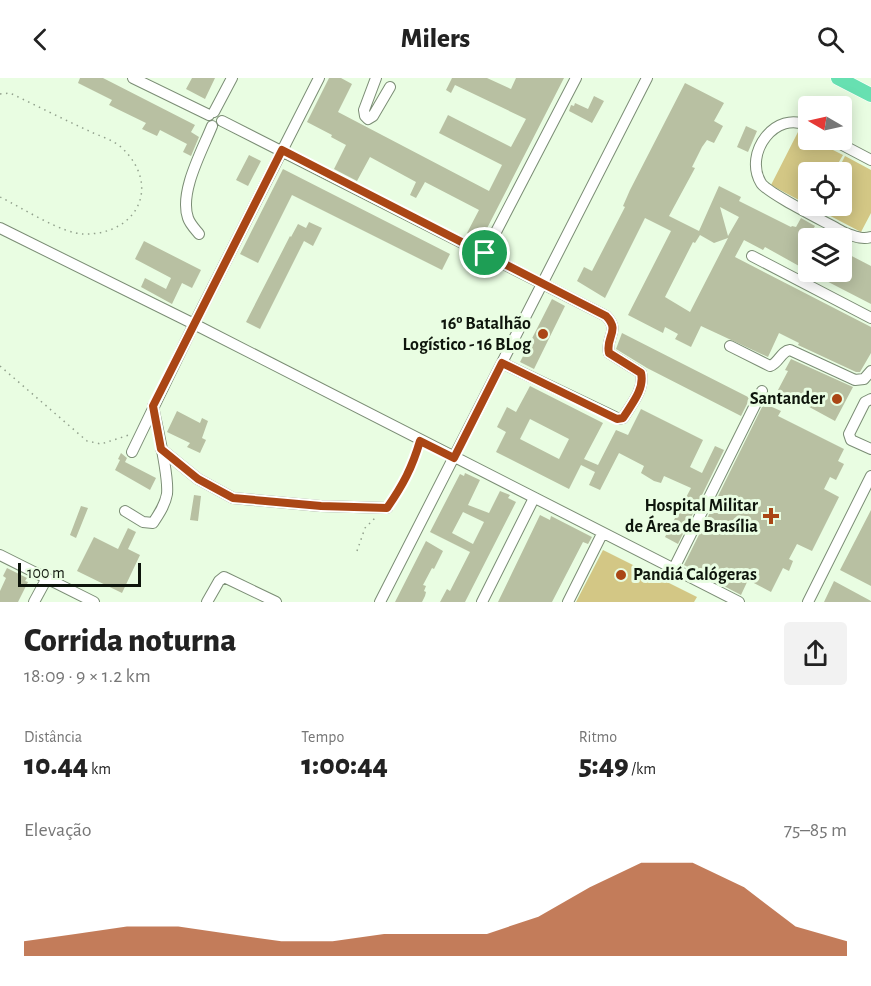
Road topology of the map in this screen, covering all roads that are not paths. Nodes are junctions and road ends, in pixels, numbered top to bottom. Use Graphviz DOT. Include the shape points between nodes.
graph roads {
  1 [pos="134,78"];
  2 [pos="232,78"];
  3 [pos="319,78"];
  4 [pos="376,78"];
  5 [pos="576,78"];
  6 [pos="647,78"];
  7 [pos="838,78"];
  8 [pos="390,87"];
  9 [pos="871,95"];
  10 [pos="214,118"];
  11 [pos="798,124"];
  12 [pos="282,150"];
  13 [pos="852,150"];
  14 [pos="871,160"];
  15 [pos="0,228"];
  16 [pos="199,234"];
  17 [pos="871,237"];
  18 [pos="485,253"];
  19 [pos="752,256"];
  20 [pos="543,283"];
  21 [pos="871,318"];
  22 [pos="194,324"];
  23 [pos="730,346"];
  24 [pos="502,363"];
  25 [pos="871,371"];
  26 [pos="762,391"];
  27 [pos="871,399"];
  28 [pos="153,406"];
  29 [pos="161,449"];
  30 [pos="871,449"];
  31 [pos="132,452"];
  32 [pos="454,458"];
  33 [pos="871,476"];
  34 [pos="534,498"];
  35 [pos="387,508"];
  36 [pos="125,511"];
  37 [pos="603,534"];
  38 [pos="0,555"];
  39 [pos="674,568"];
  40 [pos="47,579"];
  41 [pos="34,602"];
  42 [pos="94,602"];
  43 [pos="207,602"];
  44 [pos="276,602"];
  45 [pos="381,602"];
  46 [pos="482,602"];
  47 [pos="568,602"];
  48 [pos="738,602"];
  49 [pos="808,602"];
  1 -- 10 [label="street"];
  2 -- 10 [label="street"];
  3 -- 12 [label="street"];
  4 -- 8 [label="street" via="364,110 368,119"];
  5 -- 18 [label="street"];
  6 -- 20 [label="street"];
  7 -- 9 [label="main road"];
  10 -- 12 [label="street"];
  10 -- 16 [label="street" via="186,200 189,220"];
  11 -- 17 [label="street" via="786,124 761,141 755,167 762,186 845,232"];
  12 -- 18 [label="street"];
  12 -- 22 [label="street"];
  13 -- 14 [label="street"];
  15 -- 22 [label="street"];
  18 -- 20 [label="street"];
  19 -- 21 [label="street"];
  20 -- 24 [label="street"];
  20 -- 24 [label="street" via="612,322 609,353 641,373 641,388 623,418 617,419"];
  22 -- 28 [label="street"];
  22 -- 32 [label="street"];
  23 -- 25 [label="street" via="770,366 793,350 855,380 864,380"];
  24 -- 32 [label="street"];
  26 -- 39 [label="street"];
  27 -- 30 [label="street" via="865,402 849,434 851,440"];
  28 -- 29 [label="street"];
  28 -- 31 [label="street"];
  29 -- 35 [label="street" via="198,479 233,498"];
  29 -- 36 [label="street" via="167,492 157,517 147,524"];
  32 -- 34 [label="street"];
  32 -- 45 [label="street"];
  33 -- 49 [label="street"];
  34 -- 37 [label="street"];
  34 -- 46 [label="street"];
  37 -- 39 [label="street"];
  37 -- 47 [label="street"];
  38 -- 40 [label="street"];
  39 -- 48 [label="street"];
  40 -- 41 [label="street"];
  40 -- 42 [label="street"];
  43 -- 44 [label="street" via="224,577"];
}
